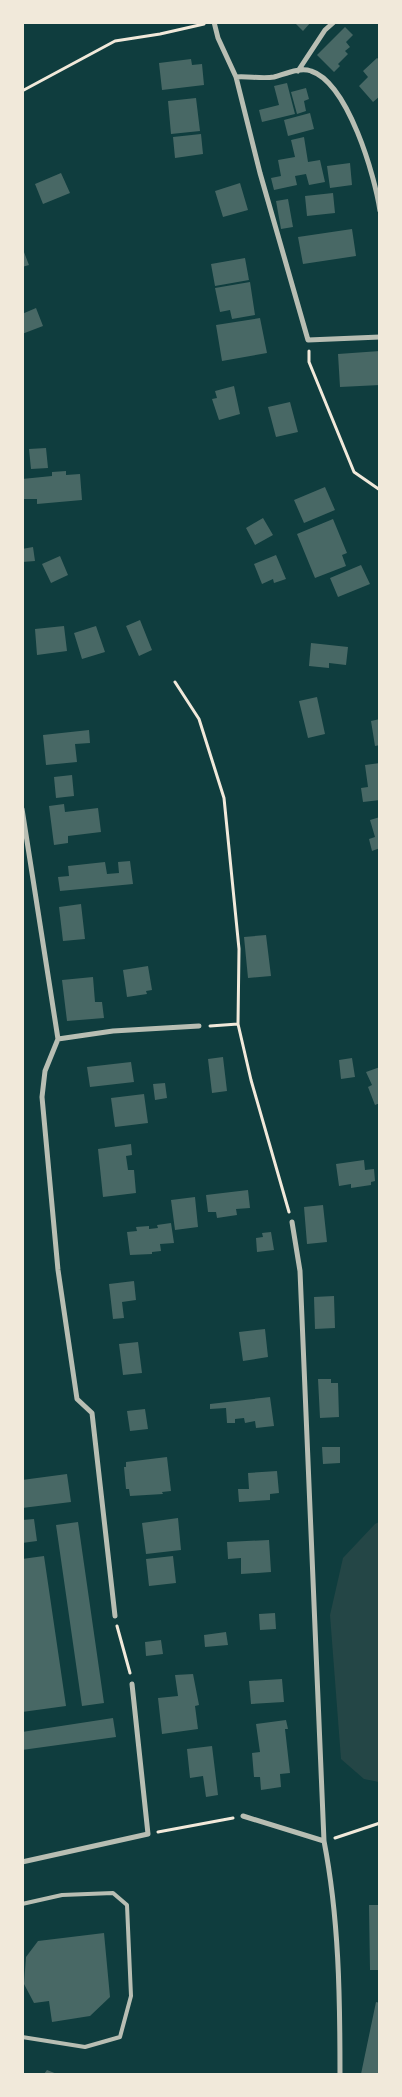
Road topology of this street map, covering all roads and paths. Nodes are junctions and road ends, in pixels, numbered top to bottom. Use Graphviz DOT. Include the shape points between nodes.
graph roads {
  1 [pos="209,22"];
  2 [pos="214,22"];
  3 [pos="334,22"];
  4 [pos="298,70"];
  5 [pos="236,77"];
  6 [pos="22,91"];
  7 [pos="380,211"];
  8 [pos="380,337"];
  9 [pos="308,340"];
  10 [pos="380,490"];
  11 [pos="175,682"];
  12 [pos="22,810"];
  13 [pos="238,1024"];
  14 [pos="199,1026"];
  15 [pos="58,1038"];
  16 [pos="292,1222"];
  17 [pos="115,1616"];
  18 [pos="132,1684"];
  19 [pos="243,1816"];
  20 [pos="380,1823"];
  21 [pos="148,1834"];
  22 [pos="324,1841"];
  23 [pos="22,1862"];
  24 [pos="22,1904"];
  25 [pos="22,2037"];
  26 [pos="340,2074"];
  1 -- 6 [label="path" via="115,41"];
  2 -- 5 [label="street"];
  3 -- 4 [label="street"];
  4 -- 5 [label="street" via="272,78"];
  4 -- 7 [label="street" via="312,71 330,84 340,99 364,147"];
  5 -- 9 [label="street"];
  8 -- 9 [label="street"];
  9 -- 10 [label="path" via="309,362 354,472"];
  11 -- 13 [label="path" via="199,719 224,798 240,949"];
  12 -- 15 [label="street"];
  13 -- 14 [label="path"];
  13 -- 16 [label="path"];
  14 -- 15 [label="street"];
  15 -- 17 [label="street" via="45,1071 42,1097 58,1270 78,1399 92,1413"];
  16 -- 22 [label="street" via="300,1271"];
  17 -- 18 [label="path"];
  18 -- 21 [label="street"];
  19 -- 21 [label="path"];
  19 -- 22 [label="street"];
  20 -- 22 [label="path"];
  21 -- 23 [label="street"];
  22 -- 26 [label="street" via="331,1876 340,2000"];
  24 -- 25 [label="lane" via="62,1896 113,1893 127,1905 130,1996 120,2037 85,2047"];
}
